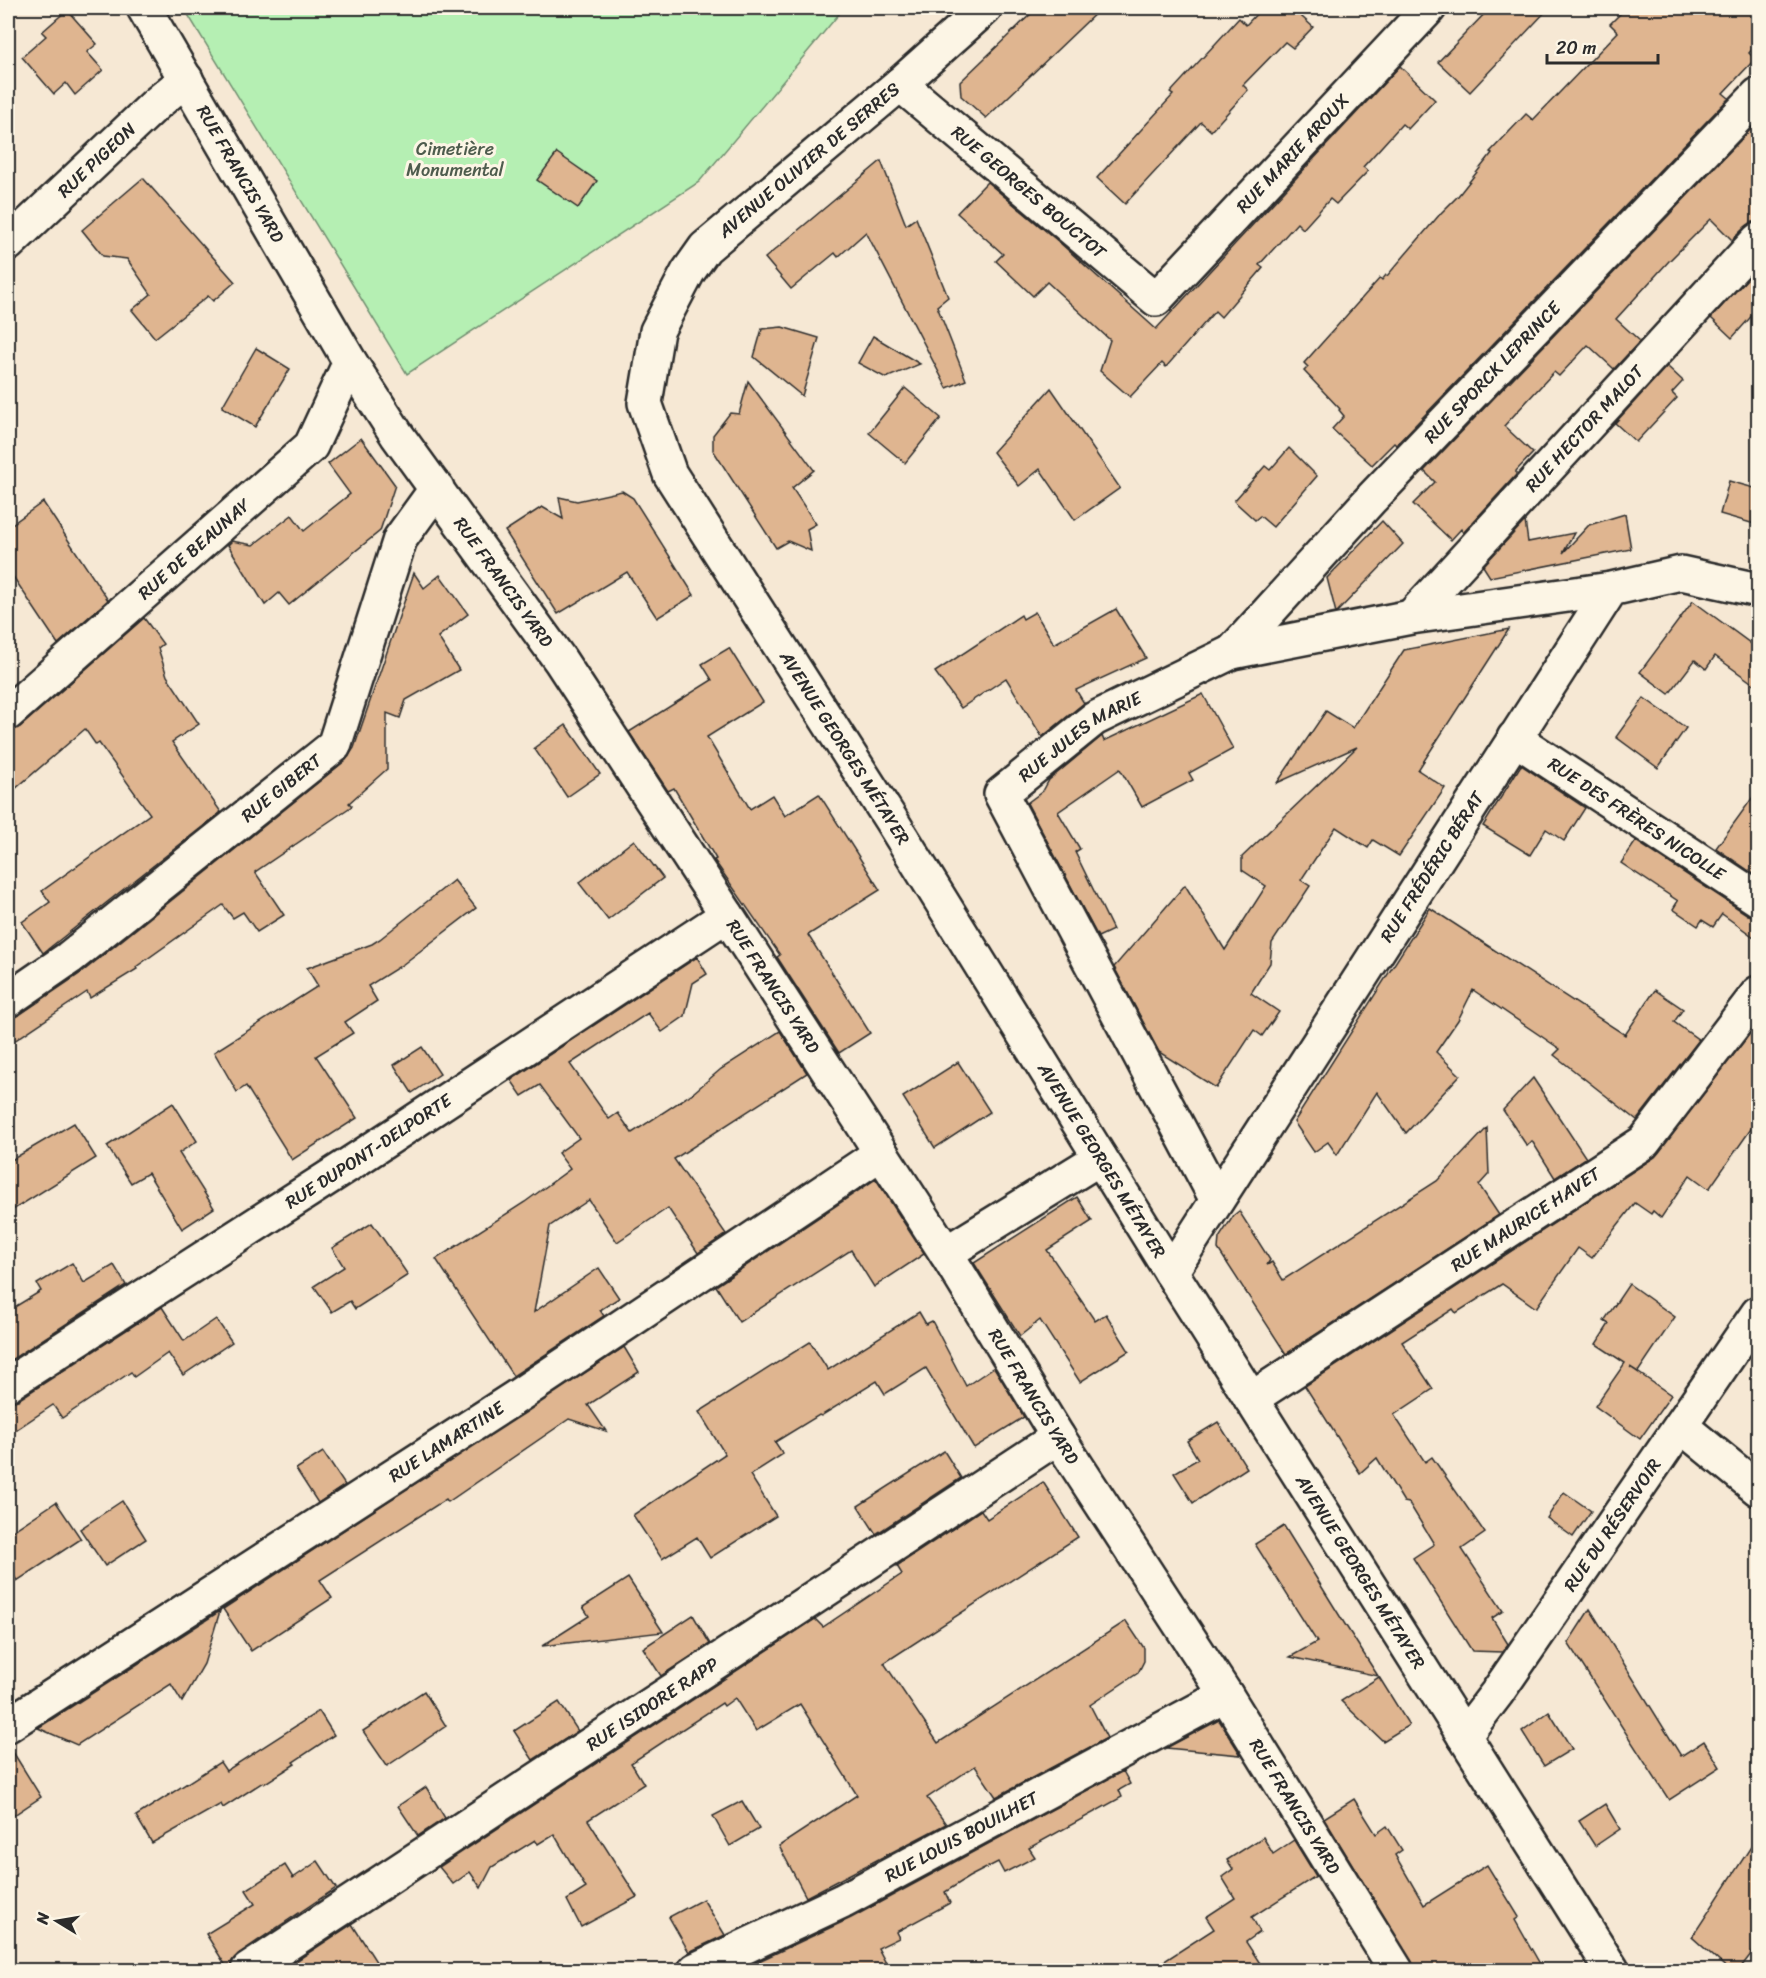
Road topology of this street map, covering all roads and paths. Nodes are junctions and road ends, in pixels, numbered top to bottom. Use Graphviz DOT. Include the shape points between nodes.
graph roads {
  1 [pos="144,8"];
  2 [pos="985,8"];
  3 [pos="1430,8"];
  4 [pos="186,79"];
  5 [pos="900,84"];
  6 [pos="1758,95"];
  7 [pos="1758,240"];
  8 [pos="8,244"];
  9 [pos="1156,299"];
  10 [pos="657,331"];
  11 [pos="350,362"];
  12 [pos="437,488"];
  13 [pos="1611,589"];
  14 [pos="1758,590"];
  15 [pos="1411,617"];
  16 [pos="1232,652"];
  17 [pos="8,713"];
  18 [pos="1514,738"];
  19 [pos="1758,899"];
  20 [pos="727,915"];
  21 [pos="12,988"];
  22 [pos="1758,993"];
  23 [pos="881,1153"];
  24 [pos="1100,1158"];
  25 [pos="1217,1200"];
  26 [pos="946,1253"];
  27 [pos="1171,1272"];
  28 [pos="1758,1313"];
  29 [pos="8,1384"];
  30 [pos="1251,1399"];
  31 [pos="1681,1426"];
  32 [pos="1058,1437"];
  33 [pos="1758,1489"];
  34 [pos="1226,1695"];
  35 [pos="8,1725"];
  36 [pos="1464,1736"];
  37 [pos="1392,1969"];
  38 [pos="248,1971"];
  39 [pos="695,1971"];
  40 [pos="1612,1971"];
  1 -- 4 [label="street, RUE FRANCIS YARD"];
  2 -- 5 [label="street, AVENUE OLIVIER DE SERRES"];
  3 -- 9 [label="street, RUE MARIE AROUX"];
  4 -- 8 [label="street, RUE PIGEON"];
  4 -- 11 [label="street, RUE FRANCIS YARD"];
  5 -- 9 [label="street, RUE GEORGES BOUCTOT"];
  5 -- 10 [label="street, AVENUE OLIVIER DE SERRES" via="705,248"];
  6 -- 16 [label="street, RUE SPORCK LEPRINCE" via="1372,498"];
  7 -- 15 [label="street, RUE HECTOR MALOT"];
  10 -- 24 [label="street, AVENUE GEORGES MÉTAYER" via="645,403 670,474"];
  11 -- 12 [label="street, RUE FRANCIS YARD"];
  11 -- 17 [label="street, RUE DE BEAUNAY" via="311,446"];
  12 -- 20 [label="street, RUE FRANCIS YARD" via="560,660"];
  12 -- 21 [label="street, RUE GIBERT" via="400,539 334,746 69,958"];
  13 -- 14 [label="street" via="1681,573"];
  13 -- 15 [label="street, RUE JULES MARIE"];
  13 -- 18 [label="street, RUE FRÉDÉRIC BÉRAT"];
  15 -- 16 [label="street, RUE JULES MARIE"];
  16 -- 25 [label="street, RUE JULES MARIE" via="1094,719 1001,794"];
  18 -- 19 [label="street, RUE DES FRÈRES NICOLLE"];
  18 -- 25 [label="street, RUE FRÉDÉRIC BÉRAT"];
  20 -- 23 [label="street, RUE FRANCIS YARD"];
  20 -- 29 [label="street, RUE DUPONT-DELPORTE"];
  22 -- 30 [label="street, RUE MAURICE HAVET" via="1644,1142"];
  23 -- 26 [label="street, RUE FRANCIS YARD"];
  23 -- 35 [label="street, RUE LAMARTINE" via="516,1396"];
  24 -- 26 [label="street"];
  24 -- 27 [label="street, AVENUE GEORGES MÉTAYER"];
  25 -- 27 [label="street, RUE FRÉDÉRIC BÉRAT"];
  26 -- 32 [label="street, RUE FRANCIS YARD"];
  27 -- 30 [label="street, AVENUE GEORGES MÉTAYER"];
  28 -- 31 [label="street, RUE DU RÉSERVOIR"];
  30 -- 36 [label="street, AVENUE GEORGES MÉTAYER"];
  31 -- 33 [label="street"];
  31 -- 36 [label="street, RUE DU RÉSERVOIR"];
  32 -- 34 [label="street, RUE FRANCIS YARD"];
  32 -- 38 [label="street, RUE ISIDORE RAPP"];
  34 -- 37 [label="street, RUE FRANCIS YARD"];
  34 -- 39 [label="street, RUE LOUIS BOUILHET" via="842,1902"];
  36 -- 40 [label="street, AVENUE GEORGES MÉTAYER"];
}
